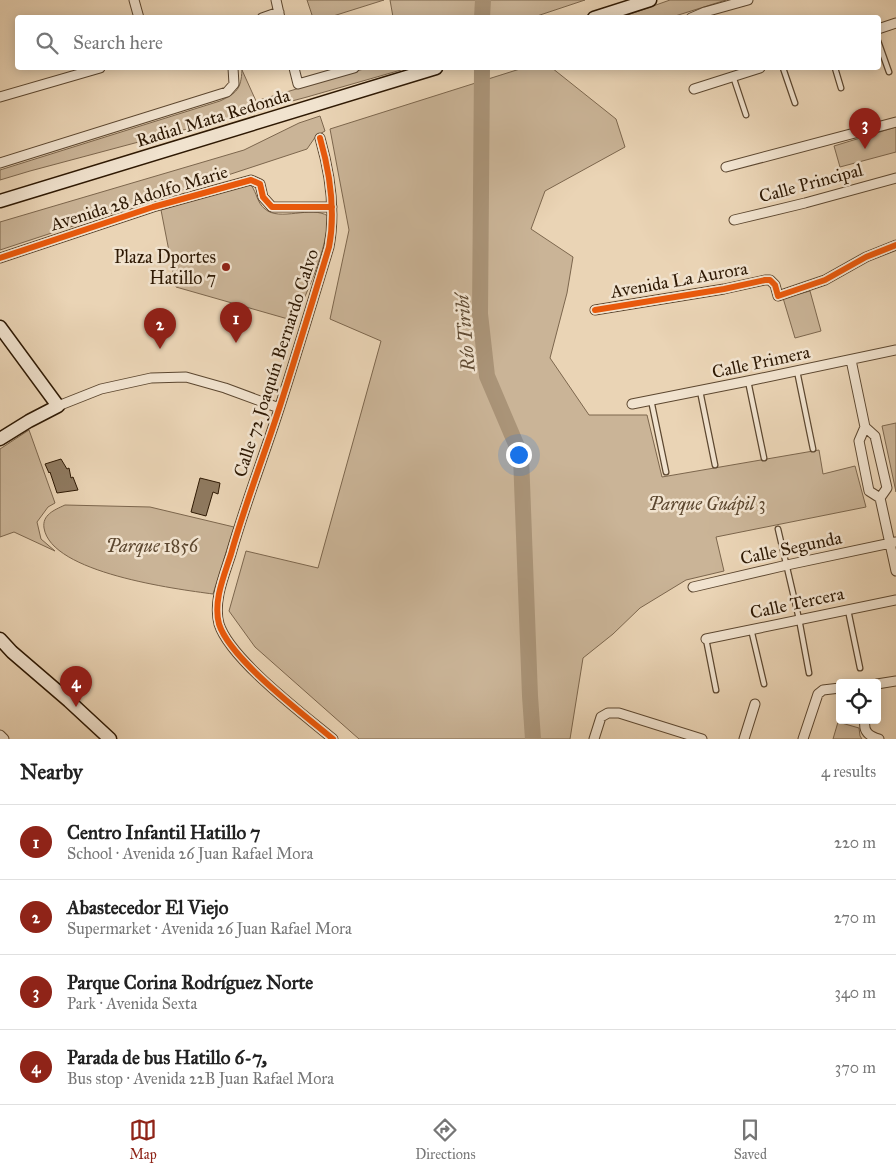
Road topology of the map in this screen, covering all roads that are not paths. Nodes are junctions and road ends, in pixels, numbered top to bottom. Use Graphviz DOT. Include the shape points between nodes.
graph roads {
  1 [pos="134,0"];
  2 [pos="276,0"];
  3 [pos="650,0"];
  4 [pos="748,0"];
  5 [pos="138,15"];
  6 [pos="280,15"];
  7 [pos="603,15"];
  8 [pos="700,15"];
  9 [pos="896,23"];
  10 [pos="881,28"];
  11 [pos="881,49"];
  12 [pos="93,70"];
  13 [pos="232,70"];
  14 [pos="294,70"];
  15 [pos="347,70"];
  16 [pos="429,70"];
  17 [pos="753,70"];
  18 [pos="784,70"];
  19 [pos="836,70"];
  20 [pos="889,72"];
  21 [pos="733,76"];
  22 [pos="841,88"];
  23 [pos="694,89"];
  24 [pos="0,97"];
  25 [pos="795,103"];
  26 [pos="746,115"];
  27 [pos="896,122"];
  28 [pos="320,138"];
  29 [pos="0,163"];
  30 [pos="726,167"];
  31 [pos="896,178"];
  32 [pos="0,201"];
  33 [pos="332,207"];
  34 [pos="734,220"];
  35 [pos="896,245"];
  36 [pos="0,258"];
  37 [pos="595,310"];
  38 [pos="0,327"];
  39 [pos="896,350"];
  40 [pos="851,360"];
  41 [pos="797,371"];
  42 [pos="748,381"];
  43 [pos="700,391"];
  44 [pos="651,400"];
  45 [pos="632,404"];
  46 [pos="58,406"];
  47 [pos="279,408"];
  48 [pos="865,427"];
  49 [pos="0,439"];
  50 [pos="813,449"];
  51 [pos="764,458"];
  52 [pos="715,465"];
  53 [pos="666,472"];
  54 [pos="880,498"];
  55 [pos="778,529"];
  56 [pos="893,543"];
  57 [pos="787,565"];
  58 [pos="896,571"];
  59 [pos="693,587"];
  60 [pos="896,600"];
  61 [pos="848,608"];
  62 [pos="799,619"];
  63 [pos="751,629"];
  64 [pos="0,639"];
  65 [pos="706,639"];
  66 [pos="860,668"];
  67 [pos="809,673"];
  68 [pos="896,681"];
  69 [pos="881,683"];
  70 [pos="764,684"];
  71 [pos="836,688"];
  72 [pos="716,690"];
  73 [pos="755,704"];
  74 [pos="864,724"];
  75 [pos="0,736"];
  76 [pos="4,739"];
  77 [pos="110,739"];
  78 [pos="333,739"];
  79 [pos="594,739"];
  80 [pos="702,739"];
  81 [pos="744,739"];
  82 [pos="803,739"];
  83 [pos="879,739"];
  1 -- 5 [label="street"];
  2 -- 6 [label="street"];
  3 -- 7 [label="main road"];
  4 -- 8 [label="street"];
  9 -- 10 [label="street"];
  11 -- 20 [label="lane"];
  12 -- 24 [label="street"];
  13 -- 29 [label="street" via="234,84 226,92"];
  14 -- 15 [label="street" via="298,84"];
  16 -- 32 [label="main road, Radial Mata Redonda"];
  17 -- 21 [label="street"];
  18 -- 25 [label="lane"];
  19 -- 22 [label="lane"];
  21 -- 23 [label="street"];
  21 -- 26 [label="lane"];
  27 -- 30 [label="street"];
  28 -- 33 [label="street, Calle 72 Joaquín Bernardo Calvo" via="328,164"];
  31 -- 34 [label="street, Calle Principal"];
  33 -- 36 [label="street, Avenida 28 Adolfo Marie" via="272,207 263,197 260,184 252,180 153,207"];
  33 -- 47 [label="street, Calle 72 Joaquín Bernardo Calvo" via="329,247"];
  35 -- 37 [label="street, Avenida La Aurora" via="866,257 825,280 778,296 776,285 765,280 724,290"];
  38 -- 46 [label="main road"];
  39 -- 40 [label="street, Calle Primera"];
  40 -- 41 [label="street, Calle Primera"];
  40 -- 48 [label="street"];
  41 -- 42 [label="street, Calle Primera"];
  41 -- 50 [label="lane"];
  42 -- 43 [label="street, Calle Primera"];
  42 -- 51 [label="lane"];
  43 -- 44 [label="street, Calle Primera"];
  43 -- 52 [label="lane"];
  44 -- 45 [label="street, Calle Primera"];
  44 -- 53 [label="lane"];
  46 -- 47 [label="street" via="101,389 151,378 186,377"];
  46 -- 49 [label="main road"];
  47 -- 78 [label="street, Calle 72 Joaquín Bernardo Calvo" via="239,525 218,595 217,612 226,640 234,650"];
  48 -- 54 [label="street" via="859,441 869,490"];
  48 -- 54 [label="street" via="875,436 887,488"];
  54 -- 56 [label="street"];
  55 -- 57 [label="lane"];
  56 -- 57 [label="street, Calle Segunda"];
  56 -- 58 [label="street"];
  57 -- 59 [label="street, Calle Segunda"];
  57 -- 62 [label="lane"];
  60 -- 61 [label="street, Calle Tercera"];
  61 -- 62 [label="street, Calle Tercera"];
  61 -- 66 [label="lane"];
  62 -- 63 [label="street, Calle Tercera"];
  62 -- 67 [label="lane"];
  63 -- 65 [label="street, Calle Tercera"];
  63 -- 70 [label="lane"];
  64 -- 77 [label="main road"];
  65 -- 72 [label="lane"];
  68 -- 69 [label="street"];
  71 -- 82 [label="street" via="818,694"];
  73 -- 81 [label="street"];
  74 -- 83 [label="street" via="866,732"];
  75 -- 76 [label="street"];
  79 -- 80 [label="street" via="601,717 608,713 619,713"];
}
